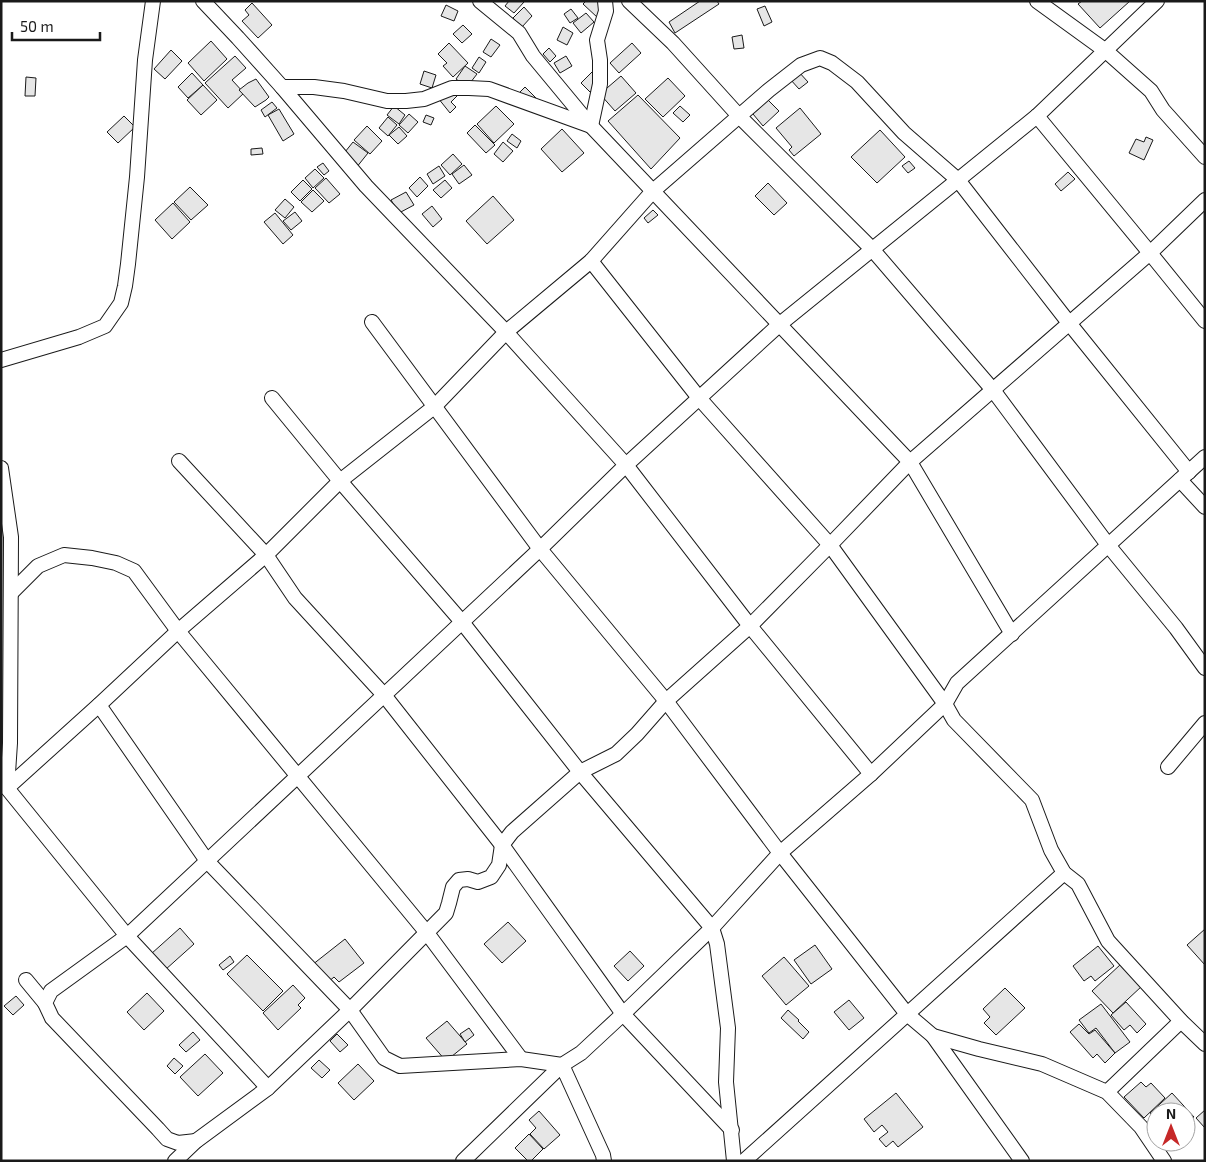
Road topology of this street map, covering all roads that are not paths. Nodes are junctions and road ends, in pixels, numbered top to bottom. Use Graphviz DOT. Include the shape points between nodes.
graph roads {
  1 [pos="153,1"];
  2 [pos="203,1"];
  3 [pos="480,1"];
  4 [pos="605,1"];
  5 [pos="629,1"];
  6 [pos="1037,1"];
  7 [pos="1157,1"];
  8 [pos="1105,51"];
  9 [pos="282,87"];
  10 [pos="739,116"];
  11 [pos="1037,116"];
  12 [pos="591,126"];
  13 [pos="1205,156"];
  14 [pos="958,180"];
  15 [pos="653,191"];
  16 [pos="1205,200"];
  17 [pos="872,250"];
  18 [pos="1150,253"];
  19 [pos="591,261"];
  20 [pos="372,322"];
  21 [pos="1205,322"];
  22 [pos="1069,323"];
  23 [pos="780,324"];
  24 [pos="506,332"];
  25 [pos="1,360"];
  26 [pos="993,390"];
  27 [pos="272,398"];
  28 [pos="699,398"];
  29 [pos="434,407"];
  30 [pos="1205,457"];
  31 [pos="179,461"];
  32 [pos="910,462"];
  33 [pos="626,465"];
  34 [pos="1,468"];
  35 [pos="1184,476"];
  36 [pos="340,481"];
  37 [pos="1205,507"];
  38 [pos="830,546"];
  39 [pos="1108,546"];
  40 [pos="540,549"];
  41 [pos="266,555"];
  42 [pos="11,593"];
  43 [pos="462,622"];
  44 [pos="750,626"];
  45 [pos="178,631"];
  46 [pos="1012,634"];
  47 [pos="1205,668"];
  48 [pos="384,695"];
  49 [pos="666,701"];
  50 [pos="945,704"];
  51 [pos="99,705"];
  52 [pos="1205,723"];
  53 [pos="1168,768"];
  54 [pos="580,772"];
  55 [pos="871,774"];
  56 [pos="298,776"];
  57 [pos="7,788"];
  58 [pos="502,845"];
  59 [pos="780,853"];
  60 [pos="207,861"];
  61 [pos="1064,873"];
  62 [pos="712,928"];
  63 [pos="427,933"];
  64 [pos="127,936"];
  65 [pos="26,980"];
  66 [pos="45,1004"];
  67 [pos="350,1010"];
  68 [pos="623,1014"];
  69 [pos="907,1014"];
  70 [pos="1181,1021"];
  71 [pos="933,1036"];
  72 [pos="1205,1044"];
  73 [pos="521,1059"];
  74 [pos="562,1065"];
  75 [pos="268,1088"];
  76 [pos="1107,1092"];
  77 [pos="732,1130"];
  78 [pos="196,1141"];
  79 [pos="175,1161"];
  80 [pos="463,1161"];
  81 [pos="604,1161"];
  82 [pos="734,1161"];
  83 [pos="744,1161"];
  84 [pos="1022,1161"];
  85 [pos="1164,1161"];
  1 -- 25 [label="street" via="128,264 120,303 106,326 79,338"];
  2 -- 9 [label="street"];
  3 -- 12 [label="street" via="519,33 533,56"];
  4 -- 12 [label="street" via="606,12 597,40 600,84"];
  5 -- 10 [label="street" via="673,43"];
  6 -- 8 [label="street"];
  7 -- 8 [label="street"];
  8 -- 11 [label="street"];
  8 -- 13 [label="street" via="1151,91 1163,110"];
  9 -- 12 [label="street" via="344,91 387,101 424,98 452,88 489,89"];
  9 -- 24 [label="street" via="366,186"];
  10 -- 14 [label="street" via="801,65 820,58 832,62 857,82 904,133"];
  10 -- 15 [label="street"];
  10 -- 17 [label="street"];
  11 -- 14 [label="street"];
  11 -- 18 [label="street"];
  12 -- 15 [label="street"];
  14 -- 17 [label="street"];
  14 -- 22 [label="street"];
  15 -- 19 [label="street"];
  15 -- 23 [label="street"];
  16 -- 18 [label="street"];
  17 -- 23 [label="street"];
  17 -- 26 [label="street"];
  18 -- 21 [label="street"];
  18 -- 22 [label="street"];
  19 -- 24 [label="street"];
  19 -- 28 [label="street"];
  20 -- 29 [label="street"];
  22 -- 26 [label="street"];
  22 -- 35 [label="street"];
  23 -- 28 [label="street"];
  23 -- 32 [label="street"];
  24 -- 29 [label="street"];
  24 -- 33 [label="street"];
  26 -- 32 [label="street"];
  26 -- 39 [label="street"];
  27 -- 36 [label="street"];
  28 -- 33 [label="street"];
  28 -- 38 [label="street"];
  29 -- 36 [label="street"];
  29 -- 40 [label="street"];
  30 -- 35 [label="street"];
  31 -- 41 [label="street"];
  32 -- 38 [label="street"];
  32 -- 46 [label="street"];
  33 -- 40 [label="street"];
  33 -- 44 [label="street"];
  34 -- 42 [label="street" via="11,537"];
  35 -- 37 [label="street"];
  35 -- 39 [label="street"];
  36 -- 41 [label="street"];
  36 -- 43 [label="street"];
  38 -- 44 [label="street"];
  38 -- 50 [label="street"];
  39 -- 46 [label="street"];
  39 -- 47 [label="street"];
  40 -- 43 [label="street"];
  40 -- 49 [label="street"];
  41 -- 45 [label="street"];
  41 -- 48 [label="street" via="295,598"];
  42 -- 45 [label="street" via="38,566 64,555 116,563 134,571"];
  42 -- 57 [label="street"];
  43 -- 48 [label="street"];
  43 -- 54 [label="street"];
  44 -- 49 [label="street"];
  44 -- 55 [label="street"];
  45 -- 51 [label="street"];
  45 -- 56 [label="street"];
  46 -- 50 [label="street" via="957,682"];
  48 -- 56 [label="street"];
  48 -- 58 [label="street"];
  49 -- 54 [label="street" via="616,754"];
  49 -- 59 [label="street"];
  50 -- 55 [label="street"];
  50 -- 61 [label="street" via="954,720 1032,800 1051,850"];
  51 -- 57 [label="street"];
  51 -- 60 [label="street"];
  52 -- 53 [label="street"];
  54 -- 58 [label="street" via="512,832"];
  54 -- 62 [label="street"];
  55 -- 59 [label="street"];
  56 -- 60 [label="street"];
  56 -- 63 [label="street"];
  57 -- 64 [label="street"];
  58 -- 63 [label="street" via="499,865 492,877 478,882 459,880 453,887 446,913"];
  58 -- 68 [label="street"];
  59 -- 62 [label="street"];
  59 -- 69 [label="street"];
  60 -- 64 [label="street"];
  60 -- 67 [label="street"];
  61 -- 69 [label="street"];
  61 -- 70 [label="street" via="1078,884 1108,941"];
  62 -- 68 [label="street"];
  62 -- 77 [label="street" via="728,1028 726,1082"];
  63 -- 67 [label="street"];
  63 -- 73 [label="street"];
  64 -- 66 [label="street" via="51,991"];
  64 -- 75 [label="street"];
  65 -- 66 [label="street"];
  66 -- 78 [label="street" via="52,1018 167,1139"];
  67 -- 73 [label="street" via="384,1058 400,1066"];
  67 -- 75 [label="street"];
  68 -- 74 [label="street" via="581,1053"];
  68 -- 77 [label="street"];
  69 -- 71 [label="street"];
  69 -- 83 [label="street"];
  70 -- 72 [label="street"];
  70 -- 76 [label="street"];
  71 -- 76 [label="street" via="1042,1064"];
  71 -- 84 [label="street"];
  73 -- 74 [label="street"];
  74 -- 80 [label="street"];
  74 -- 81 [label="street"];
  75 -- 78 [label="street"];
  76 -- 85 [label="street" via="1141,1127"];
  77 -- 82 [label="street"];
  78 -- 79 [label="street"];
}
